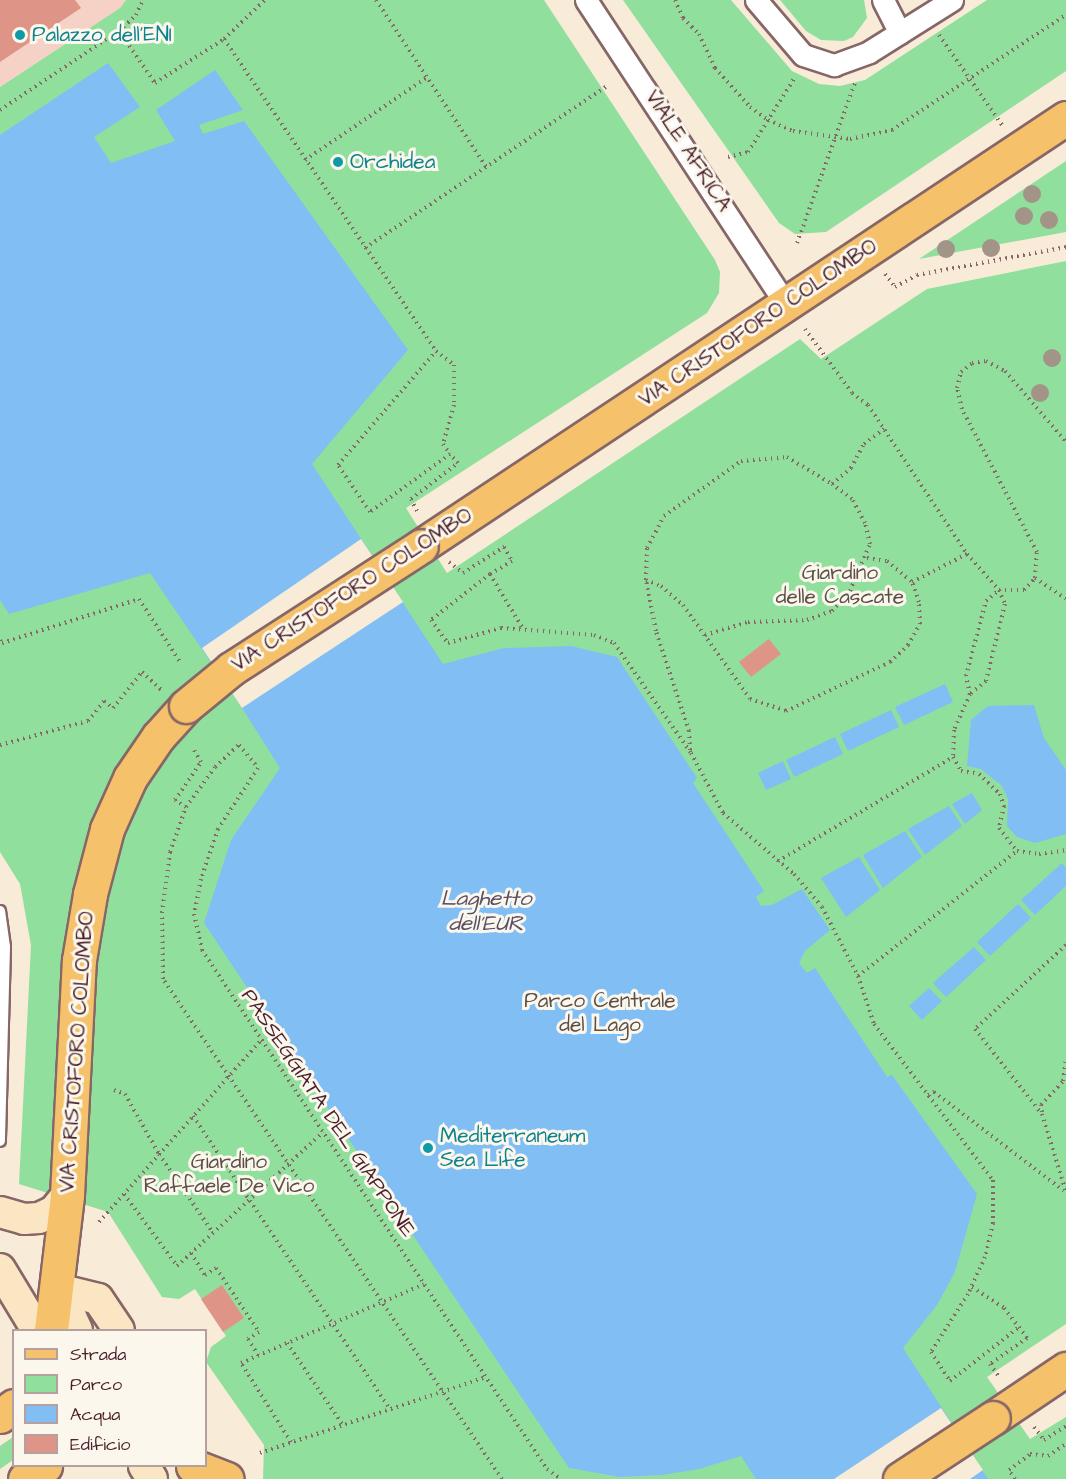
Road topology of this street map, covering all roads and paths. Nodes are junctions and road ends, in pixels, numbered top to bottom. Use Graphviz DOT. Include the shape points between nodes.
graph roads {
  1 [pos="143,0"];
  2 [pos="265,0"];
  3 [pos="376,0"];
  4 [pos="586,0"];
  5 [pos="675,0"];
  6 [pos="756,0"];
  7 [pos="883,0"];
  8 [pos="952,0"];
  9 [pos="1066,15"];
  10 [pos="926,16"];
  11 [pos="119,31"];
  12 [pos="900,33"];
  13 [pos="224,39"];
  14 [pos="799,71"];
  15 [pos="426,78"];
  16 [pos="968,78"];
  17 [pos="856,80"];
  18 [pos="607,86"];
  19 [pos="0,110"];
  20 [pos="1066,118"];
  21 [pos="768,120"];
  22 [pos="1002,125"];
  23 [pos="835,138"];
  24 [pos="728,157"];
  25 [pos="305,160"];
  26 [pos="486,168"];
  27 [pos="796,243"];
  28 [pos="1066,247"];
  29 [pos="365,248"];
  30 [pos="885,274"];
  31 [pos="796,317"];
  32 [pos="436,351"];
  33 [pos="884,429"];
  34 [pos="1066,442"];
  35 [pos="450,454"];
  36 [pos="832,484"];
  37 [pos="417,511"];
  38 [pos="435,554"];
  39 [pos="967,554"];
  40 [pos="867,558"];
  41 [pos="490,574"];
  42 [pos="1035,579"];
  43 [pos="646,580"];
  44 [pos="912,582"];
  45 [pos="999,590"];
  46 [pos="1066,599"];
  47 [pos="523,629"];
  48 [pos="705,635"];
  49 [pos="0,640"];
  50 [pos="180,662"];
  51 [pos="970,694"];
  52 [pos="174,698"];
  53 [pos="0,744"];
  54 [pos="194,750"];
  55 [pos="691,753"];
  56 [pos="953,757"];
  57 [pos="186,807"];
  58 [pos="1066,850"];
  59 [pos="1017,851"];
  60 [pos="777,861"];
  61 [pos="0,911"];
  62 [pos="1066,945"];
  63 [pos="858,976"];
  64 [pos="261,1040"];
  65 [pos="0,1045"];
  66 [pos="1066,1059"];
  67 [pos="229,1077"];
  68 [pos="114,1090"];
  69 [pos="927,1095"];
  70 [pos="1042,1114"];
  71 [pos="193,1116"];
  72 [pos="323,1132"];
  73 [pos="0,1141"];
  74 [pos="159,1154"];
  75 [pos="288,1164"];
  76 [pos="1066,1192"];
  77 [pos="67,1194"];
  78 [pos="124,1194"];
  79 [pos="249,1200"];
  80 [pos="0,1212"];
  81 [pos="99,1222"];
  82 [pos="213,1233"];
  83 [pos="191,1253"];
  84 [pos="0,1269"];
  85 [pos="424,1284"];
  86 [pos="972,1287"];
  87 [pos="58,1289"];
  88 [pos="380,1303"];
  89 [pos="332,1323"];
  90 [pos="1019,1327"];
  91 [pos="36,1329"];
  92 [pos="51,1329"];
  93 [pos="77,1329"];
  94 [pos="118,1329"];
  95 [pos="287,1343"];
  96 [pos="258,1355"];
  97 [pos="1066,1369"];
  98 [pos="486,1377"];
  99 [pos="999,1377"];
  100 [pos="440,1392"];
  101 [pos="390,1409"];
  102 [pos="342,1425"];
  103 [pos="1066,1426"];
  104 [pos="1034,1427"];
  105 [pos="291,1442"];
  106 [pos="1066,1444"];
  107 [pos="260,1453"];
  108 [pos="44,1467"];
  109 [pos="26,1479"];
  110 [pos="502,1479"];
  111 [pos="561,1479"];
  112 [pos="900,1479"];
  113 [pos="1015,1479"];
  1 -- 11 [label="path" via="136,15"];
  2 -- 13 [label="path"];
  3 -- 15 [label="path"];
  4 -- 31 [label="street, VIALE AFRICA"];
  5 -- 21 [label="path" via="682,18 699,34 724,80"];
  6 -- 12 [label="street" via="803,55 824,65 852,61"];
  7 -- 12 [label="street"];
  8 -- 10 [label="street"];
  9 -- 16 [label="path"];
  10 -- 12 [label="street"];
  10 -- 16 [label="path"];
  11 -- 13 [label="path" via="155,83"];
  11 -- 19 [label="path"];
  13 -- 25 [label="path"];
  14 -- 21 [label="path"];
  15 -- 25 [label="path"];
  15 -- 26 [label="path"];
  16 -- 22 [label="path"];
  16 -- 23 [label="path" via="892,130 868,137"];
  17 -- 23 [label="path"];
  18 -- 26 [label="path"];
  20 -- 31 [label="main road, VIA CRISTOFORO COLOMBO"];
  21 -- 23 [label="path" via="793,131"];
  21 -- 24 [label="path" via="748,152"];
  23 -- 27 [label="path"];
  25 -- 29 [label="path"];
  26 -- 29 [label="path"];
  28 -- 30 [label="path" via="917,275 894,287"];
  29 -- 32 [label="path"];
  31 -- 33 [label="path"];
  31 -- 38 [label="main road, VIA CRISTOFORO COLOMBO"];
  32 -- 35 [label="path" via="454,365 454,405 443,444"];
  32 -- 35 [label="path" via="338,465 370,512"];
  33 -- 36 [label="path" via="864,444 851,468"];
  33 -- 39 [label="path"];
  34 -- 42 [label="path" via="1005,371 986,361 972,363 961,372 957,388 962,409 1037,552"];
  35 -- 37 [label="path" via="458,463 411,498"];
  36 -- 40 [label="path" via="852,499 865,523 870,544"];
  36 -- 43 [label="path" via="787,457 741,462 664,516 647,548"];
  38 -- 41 [label="path" via="463,573 504,547 512,561"];
  38 -- 52 [label="main road, VIA CRISTOFORO COLOMBO, bridge"];
  39 -- 44 [label="path"];
  39 -- 45 [label="path"];
  40 -- 44 [label="path" via="887,561"];
  40 -- 48 [label="path" via="850,591 832,611 807,620 728,625"];
  41 -- 47 [label="path"];
  41 -- 47 [label="path" via="431,620 448,643 501,628"];
  42 -- 45 [label="path" via="1024,590"];
  42 -- 46 [label="path"];
  43 -- 48 [label="path" via="661,586 683,605"];
  43 -- 55 [label="path" via="656,631 689,731"];
  44 -- 48 [label="path" via="919,602 920,624 908,645 890,662 786,711 750,699"];
  45 -- 51 [label="path" via="986,601 966,676"];
  45 -- 51 [label="path" via="1005,604 986,681"];
  47 -- 55 [label="path" via="594,635 614,643"];
  49 -- 50 [label="path" via="2,643 139,599"];
  51 -- 56 [label="path" via="954,730"];
  52 -- 53 [label="path" via="142,672 113,708 104,701 88,721"];
  52 -- 77 [label="main road, VIA CRISTOFORO COLOMBO" via="158,737 130,778 97,862 79,960"];
  54 -- 57 [label="path" via="201,762 175,800"];
  55 -- 60 [label="path" via="723,813"];
  56 -- 59 [label="path" via="961,771 979,774 1000,794 1004,806 999,828"];
  56 -- 60 [label="path"];
  57 -- 64 [label="path, PASSEGGIATA DEL GIAPPONE" via="215,767 240,745 258,768 236,798 214,840 201,879 195,932 202,950"];
  57 -- 67 [label="path" via="164,878 161,967 163,979"];
  58 -- 59 [label="path" via="1039,854"];
  59 -- 63 [label="path"];
  60 -- 63 [label="path" via="807,887 835,929"];
  61 -- 65 [label="lane" via="5,948"];
  62 -- 70 [label="path" via="975,1029"];
  63 -- 69 [label="path" via="879,1032"];
  64 -- 67 [label="path"];
  64 -- 72 [label="path, PASSEGGIATA DEL GIAPPONE"];
  65 -- 73 [label="lane"];
  66 -- 70 [label="path" via="1063,1081 1041,1105"];
  67 -- 71 [label="path"];
  67 -- 75 [label="path"];
  68 -- 74 [label="path" via="125,1094"];
  69 -- 76 [label="path" via="934,1092"];
  69 -- 86 [label="path" via="941,1108 993,1180 993,1223"];
  70 -- 76 [label="path"];
  71 -- 74 [label="path"];
  71 -- 79 [label="path"];
  72 -- 75 [label="path"];
  72 -- 85 [label="path, PASSEGGIATA DEL GIAPPONE"];
  74 -- 78 [label="path"];
  74 -- 82 [label="path"];
  75 -- 79 [label="path"];
  75 -- 88 [label="path"];
  77 -- 80 [label="street" via="54,1210 39,1218 24,1219"];
  77 -- 87 [label="main road, VIA CRISTOFORO COLOMBO"];
  78 -- 81 [label="path"];
  78 -- 83 [label="path" via="177,1266"];
  79 -- 82 [label="path"];
  79 -- 89 [label="path"];
  82 -- 83 [label="path"];
  83 -- 96 [label="path" via="205,1275 216,1268 259,1332 248,1339"];
  84 -- 91 [label="street"];
  85 -- 88 [label="path"];
  85 -- 98 [label="path, PASSEGGIATA DEL GIAPPONE"];
  86 -- 90 [label="path" via="1004,1308"];
  86 -- 90 [label="path" via="931,1352 950,1381"];
  87 -- 92 [label="main road, VIA CRISTOFORO COLOMBO"];
  87 -- 93 [label="street"];
  87 -- 94 [label="street" via="98,1299"];
  88 -- 89 [label="path"];
  88 -- 100 [label="path"];
  89 -- 95 [label="path"];
  89 -- 101 [label="path"];
  90 -- 99 [label="path" via="1028,1338 990,1364"];
  95 -- 96 [label="path"];
  95 -- 102 [label="path"];
  96 -- 105 [label="path" via="241,1363"];
  97 -- 112 [label="main road, bridge"];
  98 -- 100 [label="path"];
  98 -- 111 [label="path, PASSEGGIATA DEL GIAPPONE" via="548,1470"];
  100 -- 101 [label="path"];
  100 -- 110 [label="path"];
  101 -- 102 [label="path"];
  102 -- 105 [label="path"];
  103 -- 104 [label="path" via="1044,1440"];
  105 -- 107 [label="path"];
  106 -- 113 [label="path" via="1047,1456 1030,1454 1009,1470"];
  108 -- 109 [label="main road"];
}
